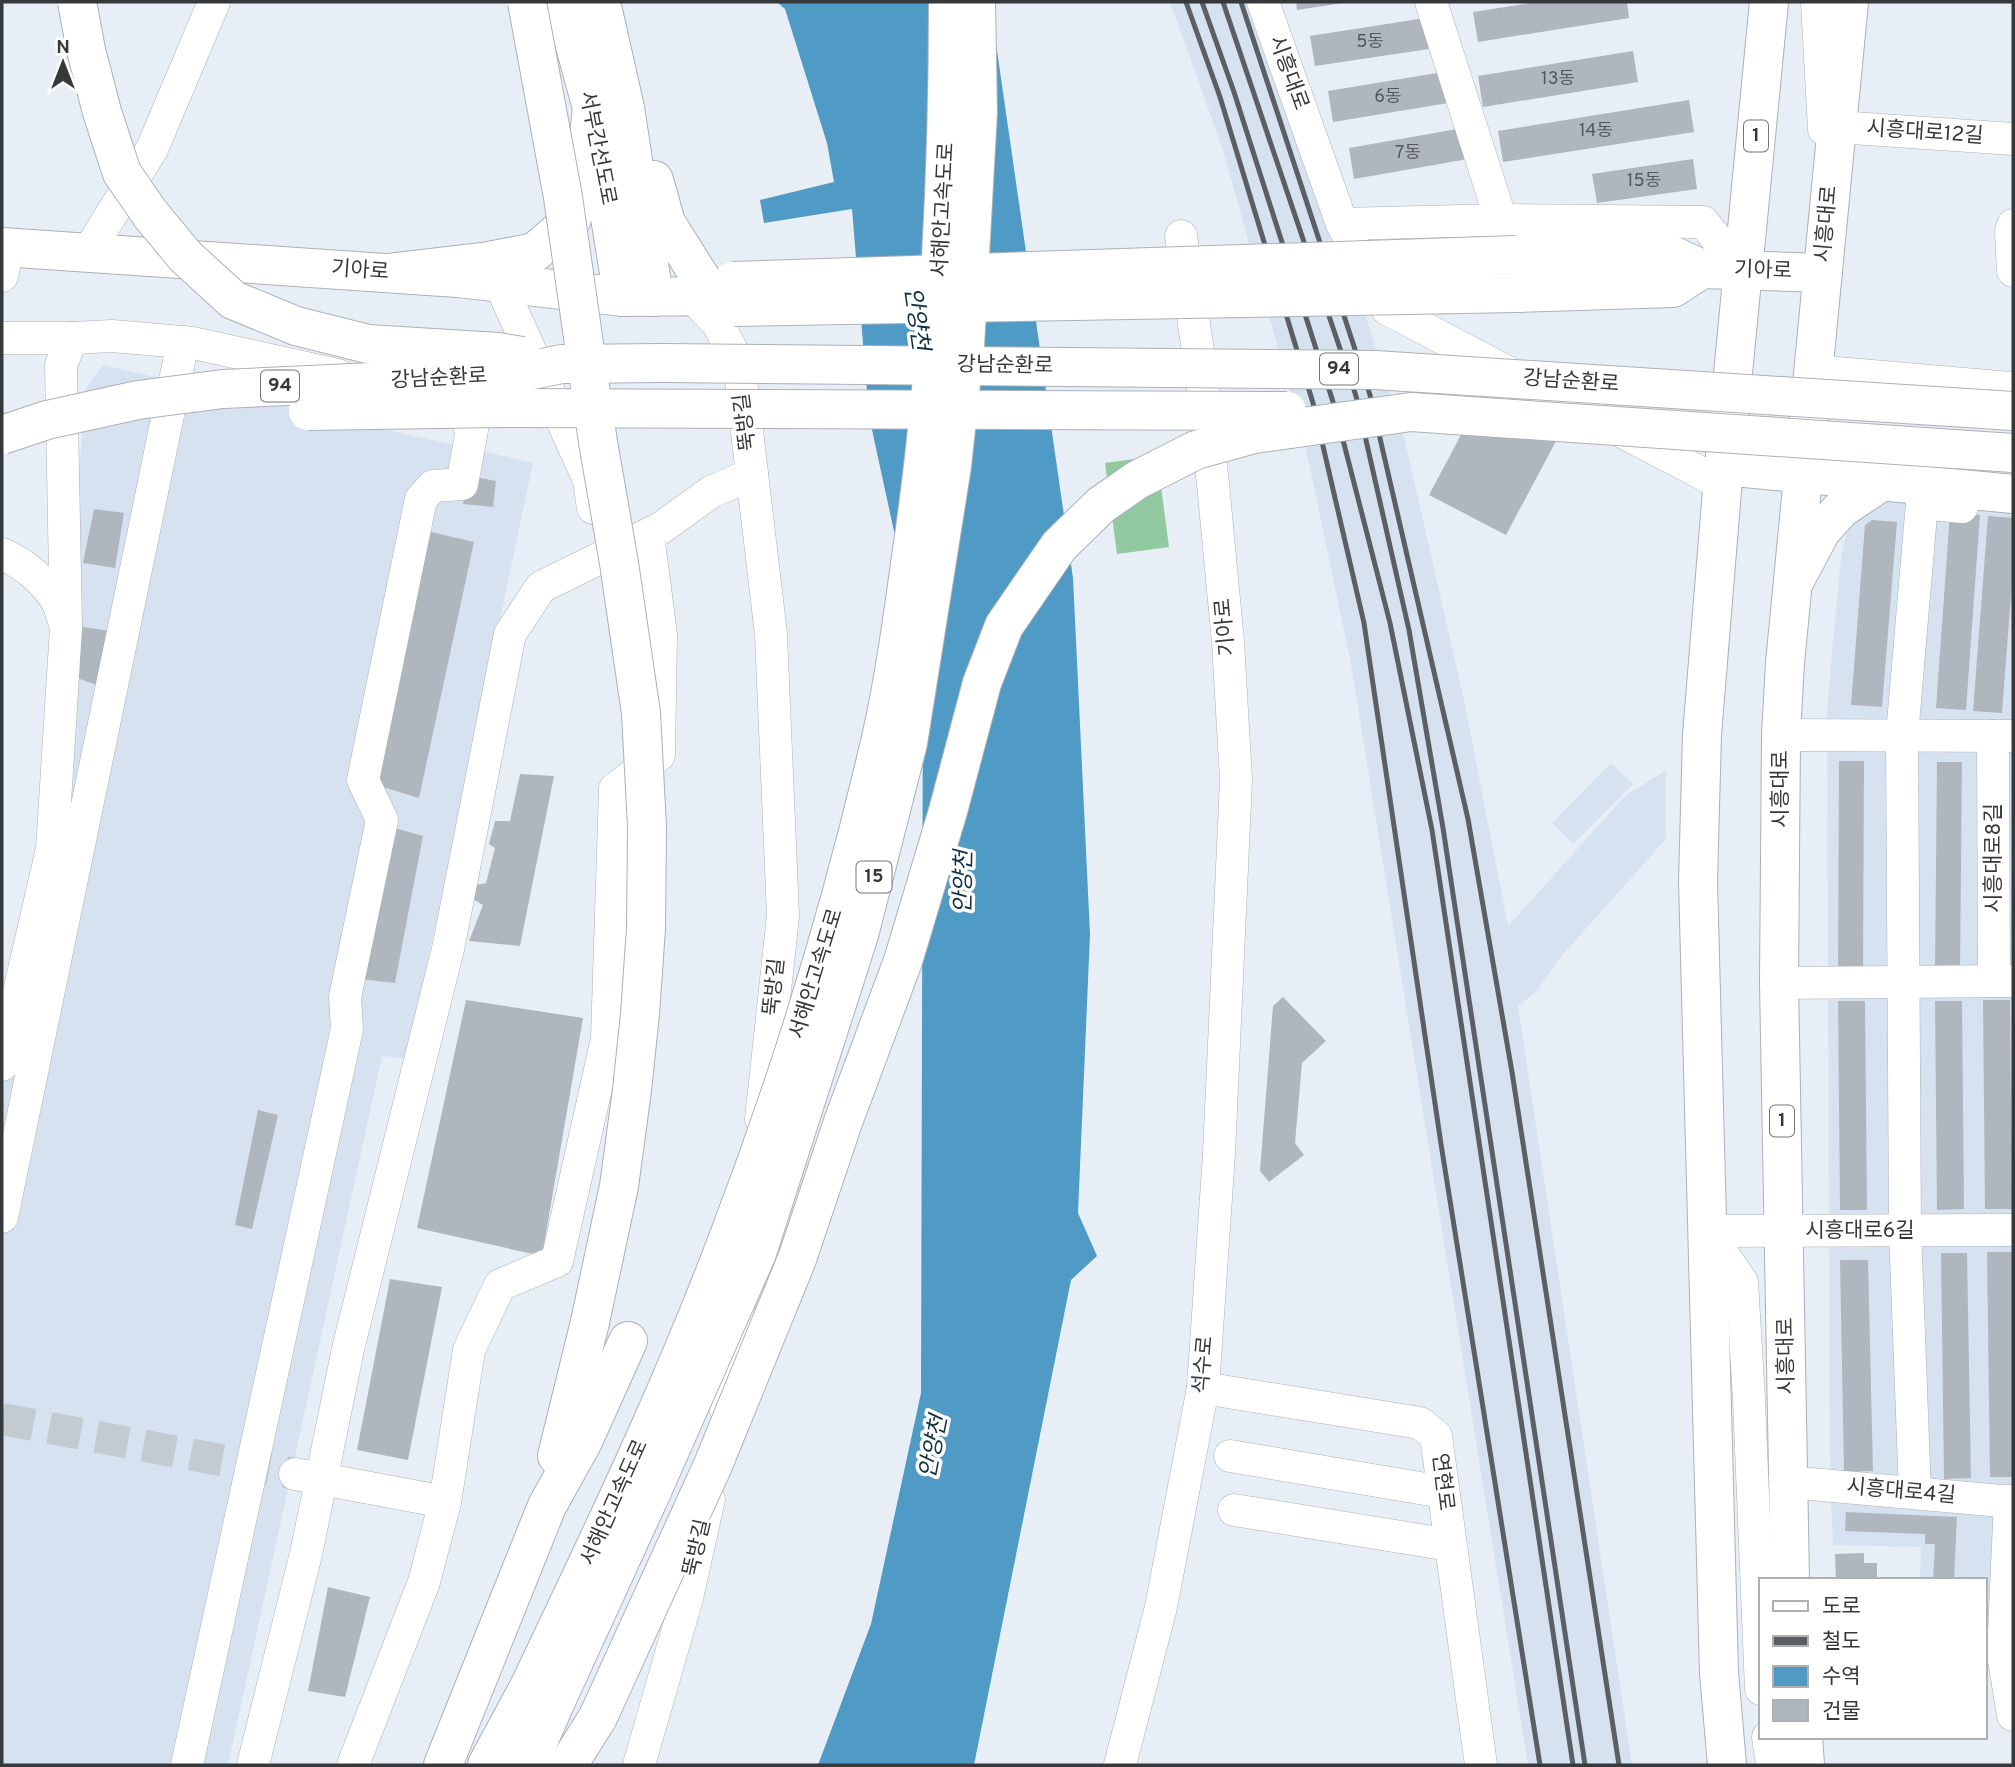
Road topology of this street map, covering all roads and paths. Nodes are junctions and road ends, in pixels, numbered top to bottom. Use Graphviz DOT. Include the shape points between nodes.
graph roads {
  1 [pos="77,2"];
  2 [pos="214,2"];
  3 [pos="527,2"];
  4 [pos="563,2"];
  5 [pos="601,2"];
  6 [pos="948,2"];
  7 [pos="976,2"];
  8 [pos="1263,2"];
  9 [pos="1431,2"];
  10 [pos="1769,2"];
  11 [pos="1817,2"];
  12 [pos="1849,2"];
  13 [pos="609,108"];
  14 [pos="1837,127"];
  15 [pos="2013,139"];
  16 [pos="1828,214"];
  17 [pos="1502,220"];
  18 [pos="1342,223"];
  19 [pos="2013,225"];
  20 [pos="1181,236"];
  21 [pos="88,252"];
  22 [pos="4,257"];
  23 [pos="1702,269"];
  24 [pos="1742,270"];
  25 [pos="2013,271"];
  26 [pos="387,273"];
  27 [pos="1823,273"];
  28 [pos="500,284"];
  29 [pos="718,295"];
  30 [pos="638,297"];
  31 [pos="2,338"];
  32 [pos="72,338"];
  33 [pos="183,342"];
  34 [pos="562,364"];
  35 [pos="1814,371"];
  36 [pos="2013,387"];
  37 [pos="2013,411"];
  38 [pos="1411,412"];
  39 [pos="1728,420"];
  40 [pos="1808,427"];
  41 [pos="2013,433"];
  42 [pos="2,435"];
  43 [pos="2013,453"];
  44 [pos="2,462"];
  45 [pos="752,474"];
  46 [pos="1804,474"];
  47 [pos="1723,475"];
  48 [pos="1881,481"];
  49 [pos="2013,494"];
  50 [pos="2013,512"];
  51 [pos="648,535"];
  52 [pos="2,554"];
  53 [pos="585,566"];
  54 [pos="1793,584"];
  55 [pos="66,628"];
  56 [pos="1781,735"];
  57 [pos="1902,735"];
  58 [pos="2003,736"];
  59 [pos="2013,786"];
  60 [pos="1228,956"];
  61 [pos="2004,981"];
  62 [pos="1905,982"];
  63 [pos="1780,983"];
  64 [pos="2,1065"];
  65 [pos="2,1217"];
  66 [pos="1905,1230"];
  67 [pos="2013,1230"];
  68 [pos="1707,1231"];
  69 [pos="1783,1231"];
  70 [pos="628,1341"];
  71 [pos="1203,1388"];
  72 [pos="1230,1456"];
  73 [pos="309,1476"];
  74 [pos="1788,1482"];
  75 [pos="1443,1492"];
  76 [pos="1914,1493"];
  77 [pos="445,1502"];
  78 [pos="2012,1502"];
  79 [pos="547,1506"];
  80 [pos="1234,1510"];
  81 [pos="1450,1545"];
  82 [pos="1790,1578"];
  83 [pos="1759,1641"];
  84 [pos="2001,1654"];
  85 [pos="542,1694"];
  86 [pos="2013,1715"];
  87 [pos="1768,1739"];
  88 [pos="1802,1739"];
  89 [pos="187,1765"];
  90 [pos="253,1765"];
  91 [pos="353,1765"];
  92 [pos="443,1765"];
  93 [pos="487,1765"];
  94 [pos="528,1765"];
  95 [pos="568,1765"];
  96 [pos="639,1765"];
  97 [pos="1120,1765"];
  98 [pos="1481,1765"];
  99 [pos="1727,1765"];
  100 [pos="1772,1765"];
  101 [pos="1805,1765"];
  1 -- 34 [label="main road, bridge" via="102,112 122,173 185,256 233,300 296,326 368,344 498,352"];
  2 -- 21 [label="street" via="152,149"];
  3 -- 79 [label="main road, bridge" via="563,197 619,563 640,713 647,827 646,928 619,1186"];
  4 -- 13 [label="main road, 서부간선도로"];
  5 -- 13 [label="main road, 서부간선도로"];
  6 -- 85 [label="main road, 서해안고속도로 / 15, bridge" via="944,240 926,457 882,735 836,915 777,1103 728,1238"];
  7 -- 85 [label="main road, 서해안고속도로 / 15, bridge" via="978,112 965,346 952,466 905,756 859,935 757,1253 653,1489"];
  8 -- 18 [label="street, 시흥대로"];
  9 -- 17 [label="street"];
  10 -- 24 [label="main road, 1"];
  11 -- 16 [label="street"];
  12 -- 14 [label="main road, 시흥대로 / 1"];
  13 -- 26 [label="main road" via="571,221 535,252"];
  13 -- 29 [label="main road" via="656,185 666,223"];
  13 -- 30 [label="main road, 서부간선도로"];
  14 -- 15 [label="street, 시흥대로12길"];
  14 -- 16 [label="main road, 시흥대로 / 1"];
  16 -- 27 [label="main road, 시흥대로 / 1"];
  17 -- 18 [label="street"];
  17 -- 24 [label="street" via="1703,222"];
  18 -- 47 [label="street, 시흥대로" via="1387,309"];
  19 -- 25 [label="street"];
  20 -- 60 [label="street, 기아로" via="1204,400 1228,642 1236,780"];
  21 -- 22 [label="main road, 기아로"];
  21 -- 26 [label="main road, 기아로"];
  23 -- 24 [label="main road, 기아로"];
  23 -- 29 [label="main road, 기아로, bridge" via="1672,255 1516,255"];
  23 -- 29 [label="main road, 기아로, bridge" via="1672,288 1517,293"];
  24 -- 27 [label="main road, 기아로"];
  24 -- 39 [label="main road, 1"];
  26 -- 28 [label="main road, 기아로"];
  27 -- 35 [label="main road, 시흥대로 / 1"];
  28 -- 30 [label="main road, 기아로"];
  28 -- 53 [label="street" via="589,480 597,537"];
  29 -- 30 [label="main road, 기아로"];
  29 -- 45 [label="street, 뚝방길" via="718,324 739,364"];
  31 -- 32 [label="street"];
  32 -- 33 [label="street"];
  32 -- 55 [label="street" via="61,365"];
  33 -- 65 [label="street"];
  33 -- 89 [label="street" via="439,398 461,412 472,430 462,484 433,486 421,499 363,780 382,820 345,998 347,1029"];
  34 -- 37 [label="main road, 강남순환로 / 94, bridge" via="1375,370"];
  34 -- 42 [label="main road, 강남순환로 / 94, bridge" via="502,376 223,389 138,400"];
  35 -- 36 [label="street"];
  35 -- 40 [label="main road, 시흥대로 / 1"];
  38 -- 43 [label="main road, bridge"];
  38 -- 44 [label="main road, 강남순환로 / 94, bridge" via="503,408 269,412 126,428"];
  38 -- 95 [label="main road, bridge" via="1254,434 1196,450 1137,480 1101,505 1059,546 1004,626 982,683 903,961 797,1259 713,1465 597,1717"];
  39 -- 40 [label="main road"];
  39 -- 47 [label="main road, 1"];
  40 -- 41 [label="main road" via="1937,437"];
  40 -- 46 [label="main road, 시흥대로 / 1"];
  45 -- 51 [label="street" via="712,492"];
  45 -- 96 [label="street, 뚝방길" via="771,634 783,916 721,1445 687,1598"];
  46 -- 47 [label="main road"];
  46 -- 48 [label="main road"];
  46 -- 54 [label="main road, 시흥대로 / 1"];
  47 -- 68 [label="main road, 1" via="1702,735 1698,881"];
  48 -- 49 [label="main road"];
  48 -- 54 [label="main road" via="1842,508 1821,531"];
  50 -- 57 [label="street" via="1922,503"];
  51 -- 53 [label="street"];
  51 -- 77 [label="street" via="661,634 659,755 615,789 607,1039 557,1261 500,1285 469,1350"];
  52 -- 55 [label="street" via="43,583 58,603"];
  53 -- 73 [label="street" via="541,587 510,634 448,949 348,1349"];
  54 -- 56 [label="main road, 시흥대로 / 1"];
  55 -- 64 [label="street" via="52,849"];
  56 -- 57 [label="street"];
  56 -- 63 [label="main road, 시흥대로 / 1"];
  57 -- 58 [label="street"];
  57 -- 62 [label="street"];
  58 -- 59 [label="street"];
  58 -- 61 [label="street, 시흥대로8길"];
  60 -- 71 [label="street, 석수로"];
  61 -- 62 [label="street"];
  62 -- 63 [label="street"];
  62 -- 66 [label="street"];
  63 -- 69 [label="main road, 시흥대로 / 1"];
  66 -- 67 [label="street, 시흥대로6길"];
  66 -- 69 [label="street, 시흥대로6길"];
  66 -- 76 [label="street"];
  68 -- 69 [label="street, 시흥대로6길"];
  68 -- 83 [label="street" via="1741,1282"];
  68 -- 99 [label="main road, 1" via="1719,1673"];
  69 -- 74 [label="main road, 시흥대로 / 1"];
  70 -- 79 [label="main road" via="583,1441"];
  71 -- 75 [label="street, 연현로" via="1420,1423 1436,1436"];
  71 -- 97 [label="street, 석수로" via="1161,1607"];
  72 -- 75 [label="street"];
  73 -- 77 [label="street"];
  73 -- 90 [label="street"];
  74 -- 76 [label="street, 시흥대로4길"];
  74 -- 82 [label="main road, 시흥대로 / 1"];
  75 -- 81 [label="street, 연현로"];
  76 -- 78 [label="street, 시흥대로4길"];
  77 -- 91 [label="street" via="424,1582"];
  78 -- 84 [label="street"];
  79 -- 92 [label="main road"];
  80 -- 81 [label="street"];
  81 -- 98 [label="street, 연현로"];
  84 -- 86 [label="street"];
  85 -- 93 [label="main road, 서해안고속도로 / 15"];
  85 -- 94 [label="main road, 서해안고속도로 / 15"];
  87 -- 100 [label="street"];
  88 -- 101 [label="main road"];
}
